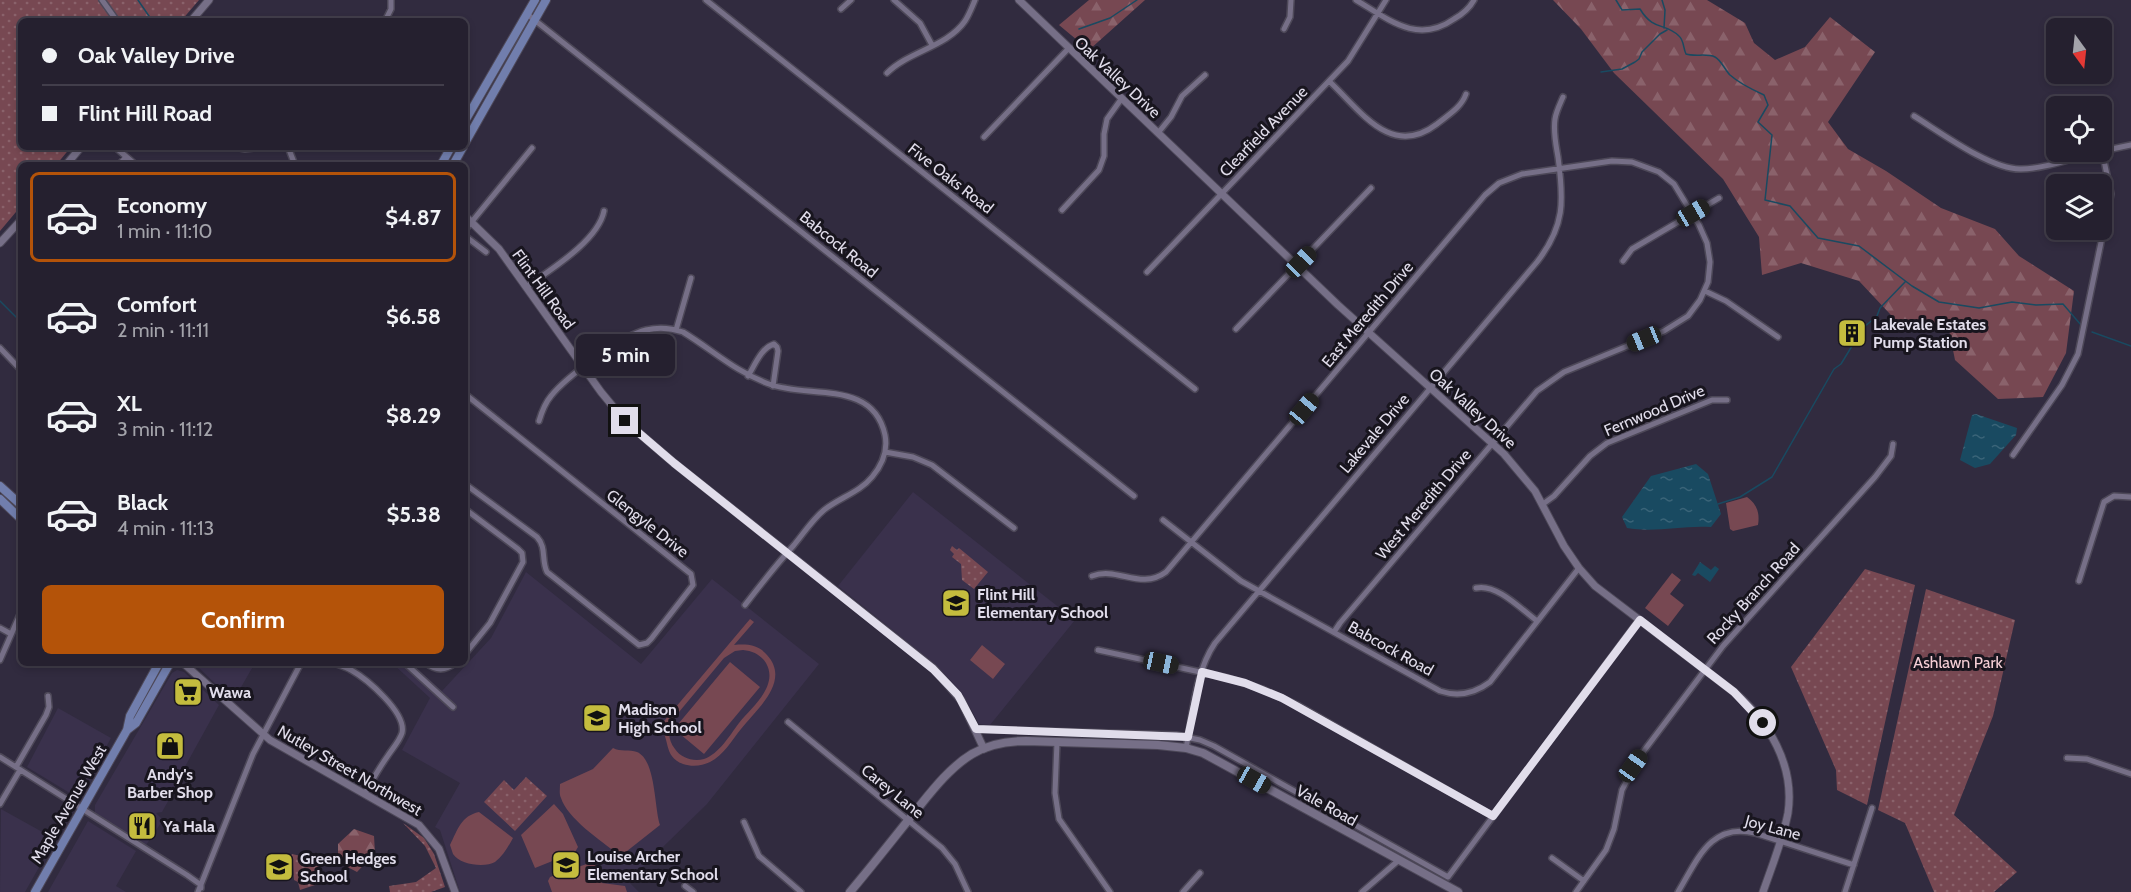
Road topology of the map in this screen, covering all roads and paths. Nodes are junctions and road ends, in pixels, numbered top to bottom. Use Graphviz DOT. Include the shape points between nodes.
graph roads {
  1 [pos="102,0"];
  2 [pos="209,0"];
  3 [pos="391,0"];
  4 [pos="535,0"];
  5 [pos="546,0"];
  6 [pos="706,0"];
  7 [pos="851,0"];
  8 [pos="894,0"];
  9 [pos="975,0"];
  10 [pos="1019,0"];
  11 [pos="1291,0"];
  12 [pos="1356,0"];
  13 [pos="1386,0"];
  14 [pos="1474,0"];
  15 [pos="841,9"];
  16 [pos="1378,13"];
  17 [pos="526,14"];
  18 [pos="115,18"];
  19 [pos="196,18"];
  20 [pos="386,18"];
  21 [pos="535,20"];
  22 [pos="1284,29"];
  23 [pos="932,45"];
  24 [pos="1068,49"];
  25 [pos="887,73"];
  26 [pos="1205,75"];
  27 [pos="1329,81"];
  28 [pos="1466,94"];
  29 [pos="1563,97"];
  30 [pos="1122,99"];
  31 [pos="1914,116"];
  32 [pos="468,117"];
  33 [pos="1158,133"];
  34 [pos="984,137"];
  35 [pos="468,138"];
  36 [pos="2131,145"];
  37 [pos="532,148"];
  38 [pos="2112,149"];
  39 [pos="78,150"];
  40 [pos="118,150"];
  41 [pos="126,157"];
  42 [pos="68,162"];
  43 [pos="122,162"];
  44 [pos="132,162"];
  45 [pos="2057,162"];
  46 [pos="2104,162"];
  47 [pos="1560,168"];
  48 [pos="1371,188"];
  49 [pos="1222,194"];
  50 [pos="1719,198"];
  51 [pos="1062,210"];
  52 [pos="603,211"];
  53 [pos="1693,213"];
  54 [pos="468,219"];
  55 [pos="18,223"];
  56 [pos="468,238"];
  57 [pos="0,243"];
  58 [pos="486,252"];
  59 [pos="1623,261"];
  60 [pos="1297,265"];
  61 [pos="1147,272"];
  62 [pos="692,278"];
  63 [pos="526,286"];
  64 [pos="1705,291"];
  65 [pos="1236,328"];
  66 [pos="676,330"];
  67 [pos="1369,333"];
  68 [pos="1778,338"];
  69 [pos="0,348"];
  70 [pos="18,367"];
  71 [pos="584,368"];
  72 [pos="748,376"];
  73 [pos="773,386"];
  74 [pos="1431,388"];
  75 [pos="1195,389"];
  76 [pos="468,396"];
  77 [pos="1727,400"];
  78 [pos="539,421"];
  79 [pos="1492,443"];
  80 [pos="1893,444"];
  81 [pos="885,452"];
  82 [pos="2013,454"];
  83 [pos="0,486"];
  84 [pos="468,486"];
  85 [pos="1134,496"];
  86 [pos="2131,497"];
  87 [pos="0,499"];
  88 [pos="18,503"];
  89 [pos="1543,504"];
  90 [pos="468,510"];
  91 [pos="18,516"];
  92 [pos="1163,519"];
  93 [pos="1014,528"];
  94 [pos="1191,542"];
  95 [pos="787,552"];
  96 [pos="1579,568"];
  97 [pos="1092,576"];
  98 [pos="2079,581"];
  99 [pos="1476,588"];
  100 [pos="1259,591"];
  101 [pos="745,604"];
  102 [pos="18,619"];
  103 [pos="1640,620"];
  104 [pos="1537,621"];
  105 [pos="0,628"];
  106 [pos="1334,632"];
  107 [pos="12,634"];
  108 [pos="468,650"];
  109 [pos="1098,650"];
  110 [pos="0,660"];
  111 [pos="157,666"];
  112 [pos="168,666"];
  113 [pos="186,666"];
  114 [pos="300,666"];
  115 [pos="342,666"];
  116 [pos="408,666"];
  117 [pos="430,666"];
  118 [pos="450,666"];
  119 [pos="1705,670"];
  120 [pos="1202,672"];
  121 [pos="48,696"];
  122 [pos="453,707"];
  123 [pos="788,722"];
  124 [pos="976,729"];
  125 [pos="127,730"];
  126 [pos="263,735"];
  127 [pos="1188,737"];
  128 [pos="1056,741"];
  129 [pos="984,748"];
  130 [pos="1186,748"];
  131 [pos="0,757"];
  132 [pos="2067,758"];
  133 [pos="18,769"];
  134 [pos="2131,774"];
  135 [pos="365,793"];
  136 [pos="0,804"];
  137 [pos="1872,808"];
  138 [pos="82,809"];
  139 [pos="1493,816"];
  140 [pos="909,820"];
  141 [pos="744,822"];
  142 [pos="1780,841"];
  143 [pos="1552,858"];
  144 [pos="1399,860"];
  145 [pos="1854,865"];
  146 [pos="1200,873"];
  147 [pos="1448,877"];
  148 [pos="1584,881"];
  149 [pos="1444,884"];
  150 [pos="685,886"];
  151 [pos="200,890"];
  152 [pos="35,892"];
  153 [pos="454,892"];
  154 [pos="693,892"];
  155 [pos="801,892"];
  156 [pos="850,892"];
  157 [pos="968,892"];
  158 [pos="1110,892"];
  159 [pos="1183,892"];
  160 [pos="1362,892"];
  161 [pos="1458,892"];
  162 [pos="1576,892"];
  163 [pos="1678,892"];
  164 [pos="1763,892"];
  165 [pos="1845,892"];
  1 -- 18 [label="street"];
  2 -- 19 [label="street"];
  3 -- 20 [label="street"];
  4 -- 17 [label="main road"];
  5 -- 21 [label="main road"];
  6 -- 75 [label="street, Five Oaks Road"];
  7 -- 15 [label="street"];
  8 -- 23 [label="street" via="920,23"];
  9 -- 23 [label="street" via="960,27"];
  10 -- 24 [label="street, Oak Valley Drive"];
  11 -- 22 [label="street" via="1290,17"];
  12 -- 16 [label="street"];
  13 -- 16 [label="street, Clearfield Avenue"];
  14 -- 16 [label="street" via="1448,24 1431,30 1405,28"];
  16 -- 27 [label="street, Clearfield Avenue" via="1348,61"];
  17 -- 21 [label="street, Babcock Road"];
  17 -- 32 [label="main road"];
  21 -- 35 [label="main road"];
  21 -- 85 [label="street, Babcock Road"];
  23 -- 25 [label="street"];
  24 -- 30 [label="street, Oak Valley Drive"];
  24 -- 34 [label="street"];
  26 -- 33 [label="street" via="1182,96"];
  27 -- 28 [label="street" via="1378,128 1399,136 1428,131 1460,105"];
  27 -- 49 [label="street, Clearfield Avenue"];
  29 -- 47 [label="street, Lakevale Drive" via="1554,129"];
  30 -- 33 [label="street, Oak Valley Drive"];
  30 -- 51 [label="street" via="1107,119 1099,170"];
  31 -- 45 [label="street" via="2005,167 2029,169"];
  33 -- 49 [label="street, Oak Valley Drive"];
  36 -- 38 [label="street"];
  37 -- 54 [label="street"];
  39 -- 42 [label="street"];
  40 -- 41 [label="street"];
  41 -- 43 [label="street"];
  41 -- 44 [label="street"];
  46 -- 82 [label="street" via="2111,194 2079,354"];
  47 -- 53 [label="street, East Meredith Drive" via="1612,161 1641,164 1674,184"];
  47 -- 67 [label="street, East Meredith Drive" via="1516,175 1492,188"];
  47 -- 74 [label="street, Lakevale Drive" via="1562,213 1551,243"];
  48 -- 60 [label="street"];
  49 -- 60 [label="street, Oak Valley Drive"];
  49 -- 61 [label="street, Clearfield Avenue"];
  50 -- 53 [label="street"];
  52 -- 63 [label="street" via="600,224 582,243"];
  53 -- 59 [label="street" via="1632,249"];
  53 -- 64 [label="street, West Meredith Drive" via="1710,253"];
  54 -- 63 [label="street, Flint Hill Road" via="499,249"];
  55 -- 57 [label="street"];
  56 -- 58 [label="street"];
  60 -- 65 [label="street"];
  60 -- 67 [label="street, Oak Valley Drive"];
  62 -- 66 [label="street"];
  63 -- 71 [label="street, Flint Hill Road"];
  64 -- 68 [label="street"];
  64 -- 79 [label="street, West Meredith Drive" via="1695,309 1673,327 1564,372 1545,384"];
  66 -- 71 [label="street" via="656,328 638,333"];
  66 -- 72 [label="street"];
  67 -- 74 [label="street, Oak Valley Drive"];
  67 -- 94 [label="street, East Meredith Drive"];
  69 -- 70 [label="street"];
  71 -- 78 [label="street" via="552,394"];
  71 -- 95 [label="street, Flint Hill Road" via="639,434"];
  72 -- 73 [label="street"];
  72 -- 73 [label="street" via="762,353 774,344 778,351"];
  73 -- 81 [label="street" via="848,396 863,402 882,425"];
  74 -- 79 [label="street, Oak Valley Drive"];
  74 -- 100 [label="street, Lakevale Drive"];
  76 -- 84 [label="street, Glengyle Drive" via="691,574 693,585 651,639 639,645 547,572 544,548 537,537"];
  77 -- 89 [label="street, Fernwood Drive" via="1712,400 1607,443"];
  79 -- 89 [label="street, Oak Valley Drive" via="1526,478"];
  79 -- 106 [label="street, West Meredith Drive"];
  80 -- 119 [label="street, Rocky Branch Road" via="1891,456 1875,477"];
  81 -- 93 [label="street" via="932,465"];
  81 -- 95 [label="street" via="869,480 824,510"];
  83 -- 88 [label="main road"];
  86 -- 98 [label="street" via="2114,496 2104,502"];
  87 -- 91 [label="main road"];
  89 -- 96 [label="street, Oak Valley Drive"];
  90 -- 108 [label="street" via="518,549 523,562 490,623"];
  92 -- 94 [label="street, Babcock Road"];
  94 -- 97 [label="street, East Meredith Drive" via="1166,572 1154,579 1104,573"];
  94 -- 100 [label="street, Babcock Road"];
  95 -- 101 [label="street"];
  95 -- 124 [label="street, Flint Hill Road" via="945,679"];
  96 -- 103 [label="street, Oak Valley Drive" via="1607,596"];
  96 -- 104 [label="street, Babcock Road"];
  99 -- 104 [label="street" via="1494,589"];
  100 -- 106 [label="street, Babcock Road"];
  100 -- 120 [label="street, Lakevale Drive" via="1215,643"];
  102 -- 107 [label="street"];
  103 -- 119 [label="street, Oak Valley Drive"];
  103 -- 139 [label="street"];
  104 -- 106 [label="street, Babcock Road" via="1490,682 1461,694 1440,691"];
  105 -- 107 [label="street"];
  107 -- 110 [label="street"];
  109 -- 120 [label="street"];
  111 -- 125 [label="main road, Maple Avenue West" via="132,712"];
  112 -- 125 [label="main road, Maple Avenue West" via="136,723"];
  113 -- 126 [label="street, Nutley Street Northwest"];
  114 -- 126 [label="street"];
  115 -- 135 [label="street" via="365,680 394,708 401,721 398,741"];
  116 -- 122 [label="street"];
  117 -- 118 [label="street" via="443,670"];
  119 -- 142 [label="street, Oak Valley Drive" via="1754,711 1781,753 1789,800"];
  119 -- 148 [label="street, Rocky Branch Road" via="1633,766 1620,796 1611,839"];
  120 -- 127 [label="street, Lakevale Drive"];
  120 -- 139 [label="street" via="1245,683 1290,702"];
  121 -- 133 [label="street" via="46,715"];
  123 -- 140 [label="street, Carey Lane"];
  124 -- 127 [label="street"];
  124 -- 129 [label="street, Flint Hill Road"];
  125 -- 138 [label="main road, Maple Avenue West"];
  126 -- 135 [label="street, Nutley Street Northwest"];
  126 -- 151 [label="street"];
  127 -- 130 [label="street, Lakevale Drive"];
  127 -- 147 [label="street" via="1214,746"];
  128 -- 129 [label="main road, Vale Road" via="1015,741"];
  128 -- 130 [label="main road, Vale Road"];
  128 -- 158 [label="street" via="1055,803 1059,819"];
  129 -- 140 [label="main road, Vale Road" via="954,768"];
  130 -- 144 [label="main road, Vale Road" via="1212,757"];
  131 -- 133 [label="street"];
  132 -- 134 [label="street" via="2087,759"];
  133 -- 136 [label="street"];
  133 -- 138 [label="street"];
  135 -- 153 [label="street, Nutley Street Northwest" via="427,832 444,859"];
  137 -- 145 [label="street"];
  138 -- 151 [label="street"];
  138 -- 152 [label="main road, Maple Avenue West"];
  139 -- 147 [label="street"];
  140 -- 156 [label="main road, Vale Road"];
  140 -- 157 [label="street, Carey Lane" via="951,858"];
  141 -- 155 [label="street" via="759,856"];
  142 -- 145 [label="street, Joy Lane"];
  142 -- 163 [label="street, Joy Lane" via="1744,830 1725,833 1707,847"];
  142 -- 164 [label="street, Oak Valley Drive"];
  143 -- 148 [label="street"];
  144 -- 149 [label="main road, Vale Road"];
  144 -- 160 [label="street"];
  145 -- 165 [label="street"];
  146 -- 159 [label="street"];
  147 -- 149 [label="street"];
  148 -- 162 [label="street, Rocky Branch Road"];
  149 -- 161 [label="main road, Vale Road"];
  150 -- 154 [label="street"];
}
